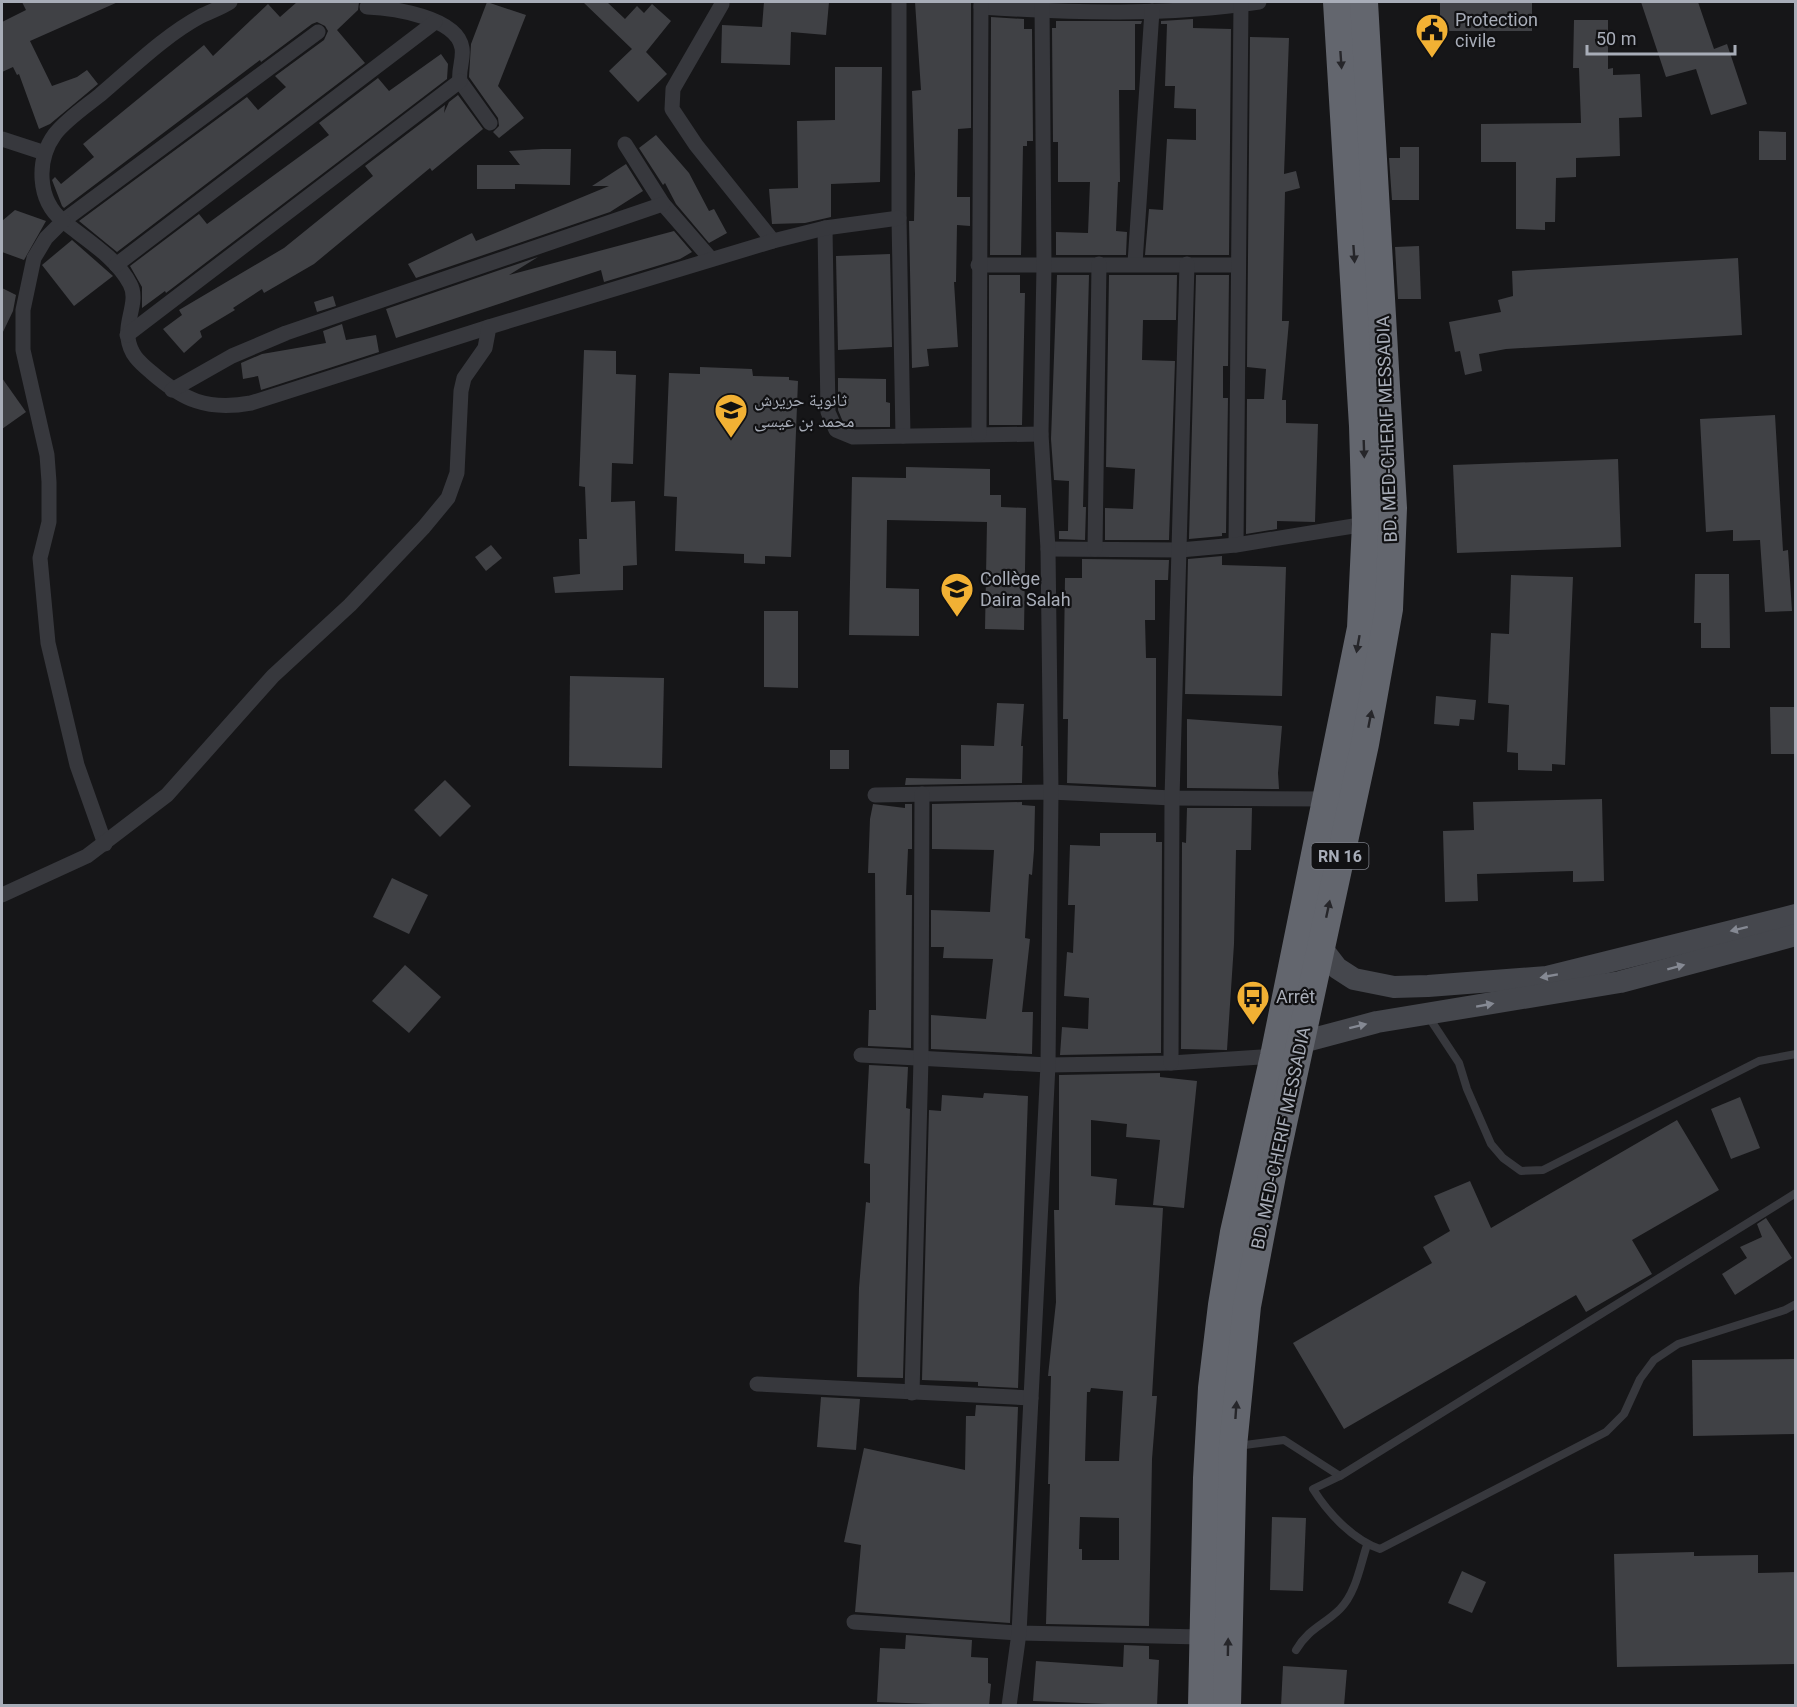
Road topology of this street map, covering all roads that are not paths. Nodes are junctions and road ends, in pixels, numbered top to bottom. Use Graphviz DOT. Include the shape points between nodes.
graph roads {
  1 [pos="230,2"];
  2 [pos="899,2"];
  3 [pos="1259,2"];
  4 [pos="1337,2"];
  5 [pos="1364,2"];
  6 [pos="1241,3"];
  7 [pos="722,4"];
  8 [pos="981,4"];
  9 [pos="1042,6"];
  10 [pos="367,7"];
  11 [pos="1152,11"];
  12 [pos="435,21"];
  13 [pos="318,32"];
  14 [pos="460,81"];
  15 [pos="490,123"];
  16 [pos="2,139"];
  17 [pos="625,144"];
  18 [pos="45,153"];
  19 [pos="663,204"];
  20 [pos="899,218"];
  21 [pos="63,221"];
  22 [pos="825,228"];
  23 [pos="773,241"];
  24 [pos="710,258"];
  25 [pos="1135,263"];
  26 [pos="1044,264"];
  27 [pos="1099,264"];
  28 [pos="1187,264"];
  29 [pos="116,265"];
  30 [pos="978,265"];
  31 [pos="1238,265"];
  32 [pos="489,327"];
  33 [pos="128,335"];
  34 [pos="172,390"];
  35 [pos="979,434"];
  36 [pos="1041,434"];
  37 [pos="903,436"];
  38 [pos="1366,524"];
  39 [pos="1236,545"];
  40 [pos="1048,549"];
  41 [pos="1095,549"];
  42 [pos="1180,550"];
  43 [pos="1052,792"];
  44 [pos="921,794"];
  45 [pos="874,795"];
  46 [pos="1172,798"];
  47 [pos="1328,799"];
  48 [pos="105,844"];
  49 [pos="2,895"];
  50 [pos="1796,915"];
  51 [pos="1796,935"];
  52 [pos="1320,946"];
  53 [pos="1427,1015"];
  54 [pos="1291,1052"];
  55 [pos="1796,1054"];
  56 [pos="861,1055"];
  57 [pos="921,1059"];
  58 [pos="1171,1064"];
  59 [pos="1048,1065"];
  60 [pos="1796,1193"];
  61 [pos="1796,1304"];
  62 [pos="757,1384"];
  63 [pos="912,1393"];
  64 [pos="1031,1398"];
  65 [pos="1233,1446"];
  66 [pos="1340,1476"];
  67 [pos="1367,1545"];
  68 [pos="854,1622"];
  69 [pos="1019,1633"];
  70 [pos="1202,1637"];
  71 [pos="1296,1650"];
  72 [pos="1009,1706"];
  73 [pos="1202,1706"];
  74 [pos="1227,1706"];
  1 -- 18 [label="street" via="200,16 151,52 63,126"];
  2 -- 20 [label="street"];
  3 -- 6 [label="street"];
  4 -- 38 [label="highway, BD. MED-CHERIF MESSADIA / RN 16, one-way" via="1357,301"];
  52 -- 5 [label="highway, BD. MED-CHERIF MESSADIA / RN 16, one-way" via="1365,744 1389,609 1393,508"];
  6 -- 11 [label="street"];
  6 -- 31 [label="street"];
  7 -- 23 [label="street" via="673,89 672,109"];
  8 -- 9 [label="street"];
  8 -- 30 [label="street"];
  9 -- 11 [label="street"];
  9 -- 26 [label="street"];
  10 -- 12 [label="street" via="413,12"];
  11 -- 25 [label="street"];
  12 -- 14 [label="street" via="462,46"];
  12 -- 29 [label="street"];
  13 -- 21 [label="street"];
  14 -- 15 [label="street"];
  14 -- 33 [label="street"];
  16 -- 18 [label="street"];
  17 -- 19 [label="street"];
  18 -- 21 [label="street" via="45,195 53,213"];
  19 -- 24 [label="street"];
  19 -- 34 [label="street" via="286,333 232,356"];
  20 -- 22 [label="street"];
  20 -- 37 [label="street"];
  21 -- 29 [label="street"];
  21 -- 48 [label="street" via="34,258 23,310 23,350 47,455 49,522 40,558 48,643 77,765"];
  22 -- 23 [label="street"];
  22 -- 37 [label="street" via="826,365 832,424 843,435 853,437"];
  23 -- 24 [label="street"];
  24 -- 32 [label="street"];
  25 -- 27 [label="street"];
  25 -- 28 [label="street"];
  26 -- 27 [label="street"];
  26 -- 30 [label="street"];
  26 -- 36 [label="street"];
  27 -- 41 [label="street"];
  28 -- 31 [label="street"];
  28 -- 42 [label="street"];
  29 -- 33 [label="street" via="131,285"];
  30 -- 35 [label="street"];
  31 -- 39 [label="street"];
  32 -- 34 [label="street" via="251,403 216,406 192,401"];
  32 -- 48 [label="street" via="485,348 464,378 460,391 457,473 448,498 350,605 273,676 167,795"];
  33 -- 34 [label="street" via="134,356"];
  35 -- 36 [label="street"];
  35 -- 37 [label="street"];
  36 -- 40 [label="street"];
  38 -- 39 [label="street"];
  38 -- 47 [label="highway, BD. MED-CHERIF MESSADIA / RN 16, one-way" via="1361,628"];
  39 -- 42 [label="street"];
  40 -- 41 [label="street"];
  40 -- 43 [label="street"];
  41 -- 42 [label="street"];
  42 -- 46 [label="street"];
  43 -- 44 [label="street"];
  43 -- 46 [label="street"];
  43 -- 59 [label="street"];
  44 -- 45 [label="street"];
  44 -- 57 [label="street"];
  46 -- 47 [label="street"];
  46 -- 58 [label="street"];
  47 -- 54 [label="highway, BD. MED-CHERIF MESSADIA / RN 16"];
  48 -- 49 [label="street"];
  50 -- 52 [label="street, one-way" via="1547,977 1428,986 1394,987 1354,979 1337,968"];
  53 -- 51 [label="street, one-way" via="1620,982"];
  52 -- 54 [label="highway, BD. MED-CHERIF MESSADIA / RN 16"];
  54 -- 53 [label="street, one-way" via="1377,1022"];
  53 -- 55 [label="lane" via="1459,1063 1491,1144 1521,1171 1543,1170 1759,1061"];
  54 -- 58 [label="street"];
  65 -- 54 [label="highway, BD. MED-CHERIF MESSADIA / RN 16, one-way" via="1247,1306"];
  54 -- 70 [label="highway, BD. MED-CHERIF MESSADIA / RN 16" via="1234,1232 1222,1305 1212,1388"];
  56 -- 57 [label="street"];
  57 -- 59 [label="street"];
  57 -- 63 [label="street"];
  58 -- 59 [label="street"];
  59 -- 64 [label="street"];
  60 -- 66 [label="lane"];
  61 -- 67 [label="lane" via="1678,1344 1654,1360 1640,1379 1624,1414 1606,1432 1393,1544 1380,1549"];
  62 -- 63 [label="street"];
  63 -- 64 [label="street"];
  64 -- 69 [label="street"];
  65 -- 66 [label="lane" via="1284,1440"];
  74 -- 65 [label="highway, BD. MED-CHERIF MESSADIA / RN 16, one-way"];
  66 -- 67 [label="lane" via="1313,1489 1326,1510"];
  67 -- 71 [label="lane" via="1351,1592 1340,1609 1305,1635"];
  68 -- 69 [label="street"];
  69 -- 70 [label="street"];
  69 -- 72 [label="street"];
  70 -- 73 [label="highway, BD. MED-CHERIF MESSADIA / RN 16"];
}
